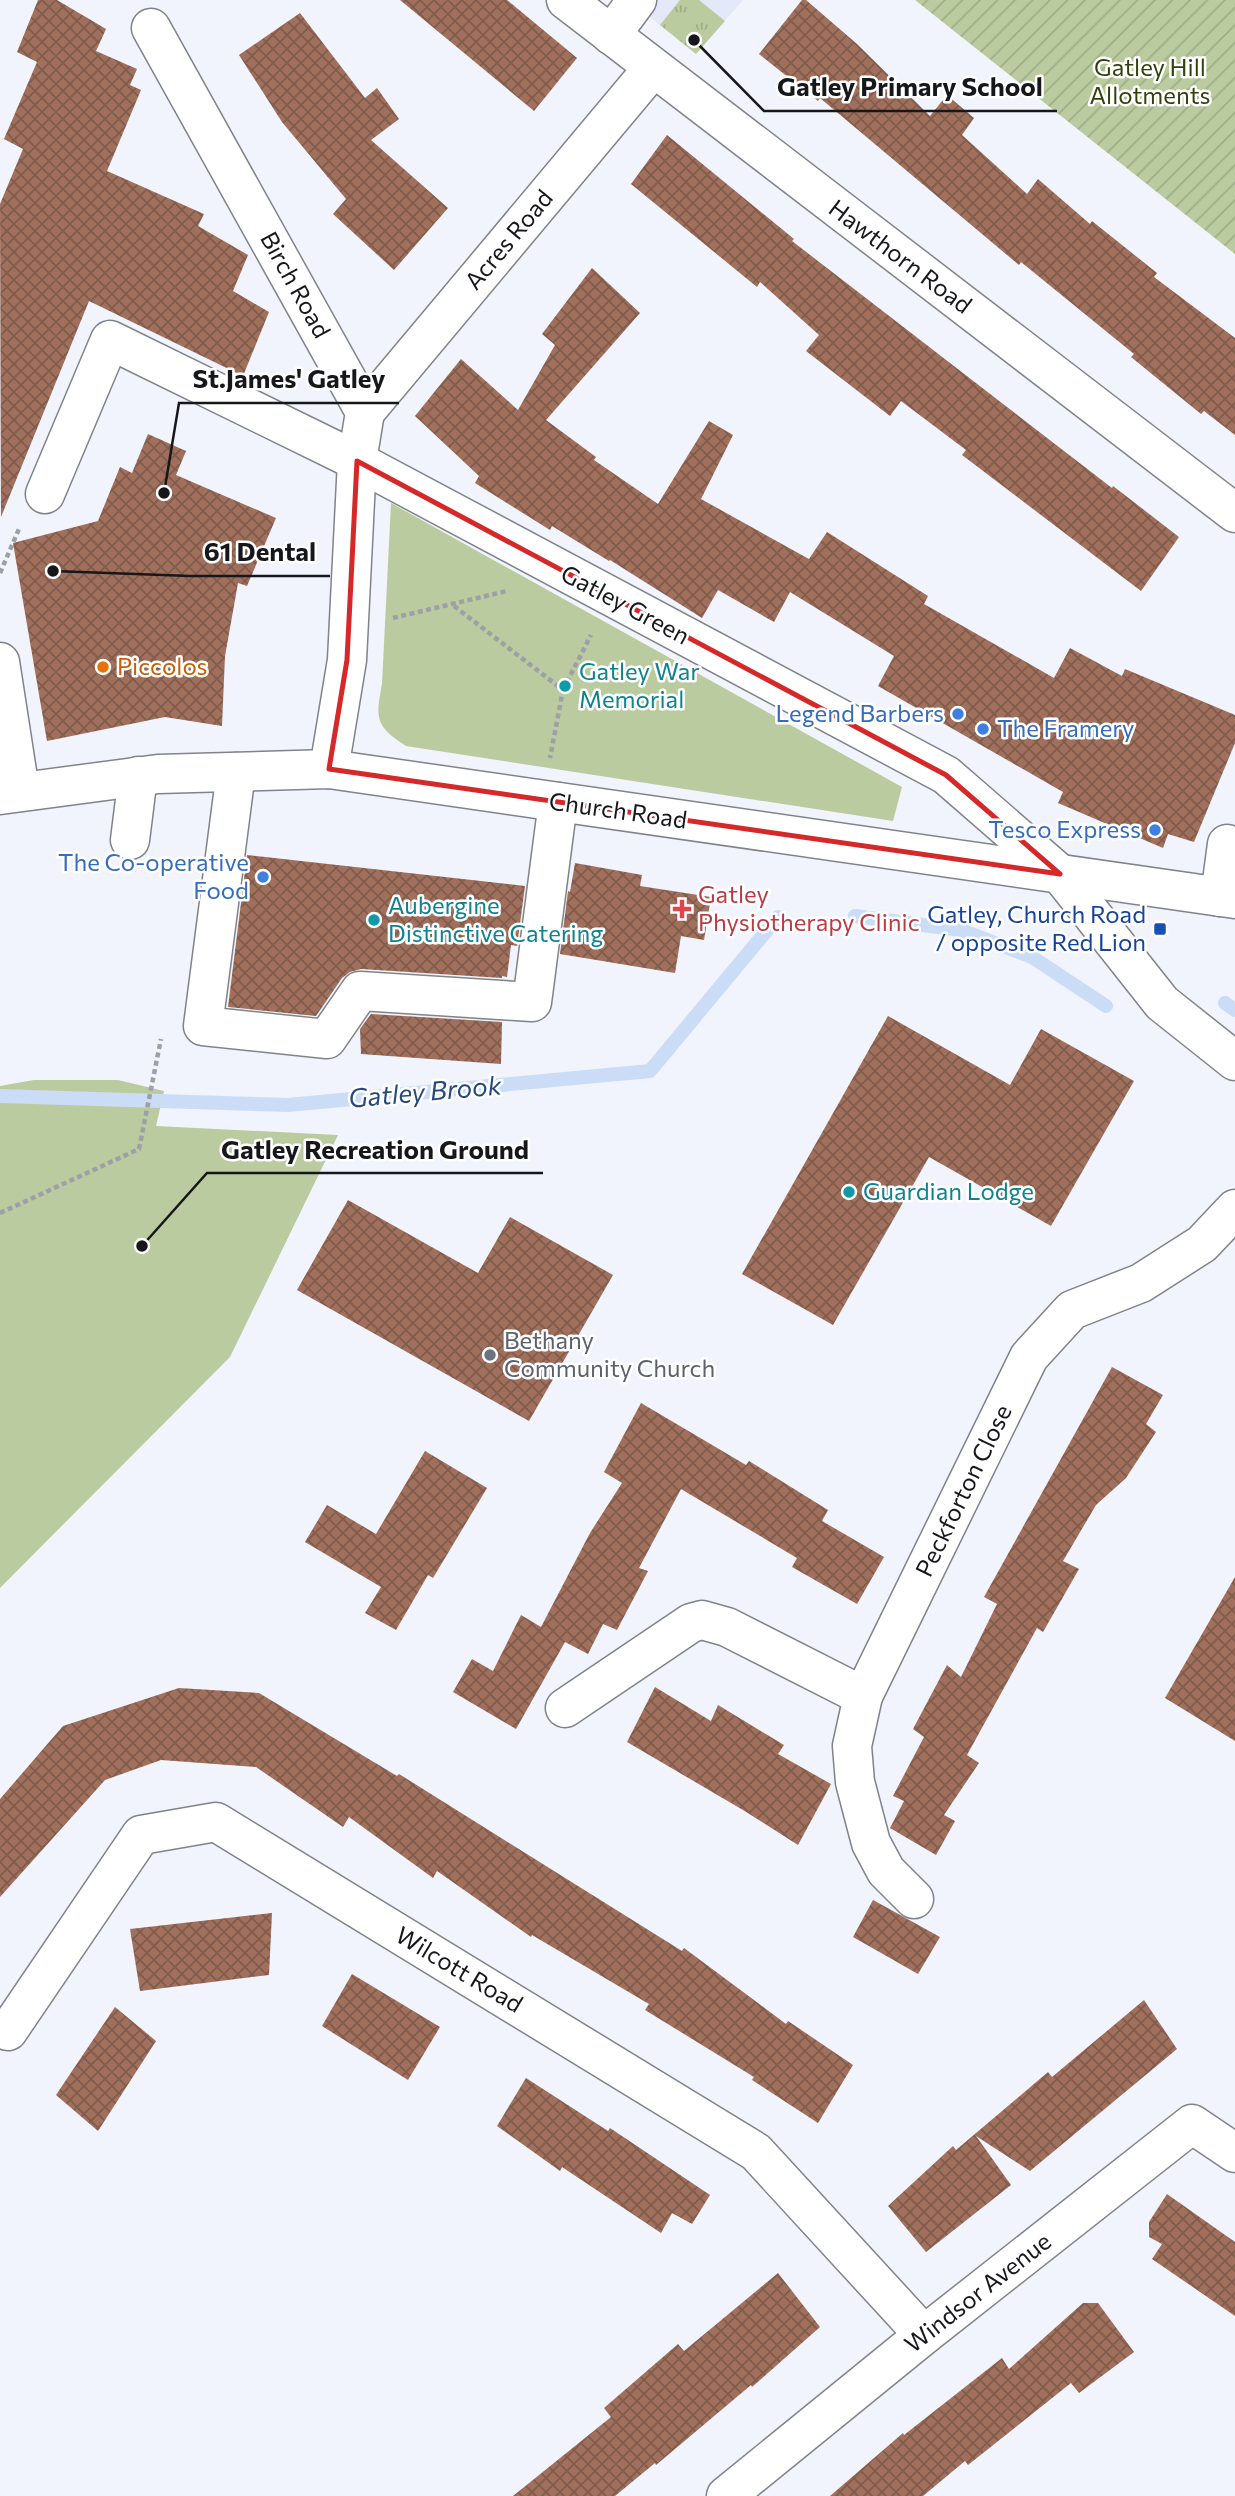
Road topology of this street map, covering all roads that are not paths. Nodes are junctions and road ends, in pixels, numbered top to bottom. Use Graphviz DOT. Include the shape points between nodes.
graph roads {
  1 [pos="566,0"];
  2 [pos="637,0"];
  3 [pos="151,28"];
  4 [pos="611,35"];
  5 [pos="653,68"];
  6 [pos="365,412"];
  7 [pos="357,461"];
  8 [pos="45,494"];
  9 [pos="1235,513"];
  10 [pos="0,662"];
  11 [pos="329,769"];
  12 [pos="236,772"];
  13 [pos="138,776"];
  14 [pos="10,793"];
  15 [pos="550,801"];
  16 [pos="130,839"];
  17 [pos="1227,844"];
  18 [pos="1060,874"];
  19 [pos="1228,898"];
  20 [pos="1235,1061"];
  21 [pos="1235,1209"];
  22 [pos="863,1696"];
  23 [pos="565,1708"];
  24 [pos="914,1899"];
  25 [pos="8,2031"];
  26 [pos="1235,2153"];
  27 [pos="924,2335"];
  28 [pos="726,2496"];
  1 -- 4 [label="street, Hawthorn Road"];
  2 -- 4 [label="street"];
  3 -- 6 [label="street, Birch Road"];
  4 -- 5 [label="street, Hawthorn Road"];
  5 -- 6 [label="street, Acres Road"];
  5 -- 9 [label="street, Hawthorn Road"];
  6 -- 7 [label="street"];
  7 -- 8 [label="street, Gatley Green" via="110,340"];
  7 -- 11 [label="street" via="347,660"];
  7 -- 18 [label="street, Gatley Green" via="946,775"];
  10 -- 14 [label="street"];
  11 -- 12 [label="street, Church Road"];
  11 -- 15 [label="street, Church Road"];
  12 -- 13 [label="street, Church Road"];
  12 -- 15 [label="street" via="203,1026 327,1039 359,991 532,1002"];
  13 -- 14 [label="street, Church Road"];
  13 -- 16 [label="street"];
  15 -- 18 [label="street, Church Road"];
  17 -- 19 [label="street"];
  18 -- 19 [label="street, Church Road"];
  18 -- 20 [label="street, Gatley Green" via="1162,1003"];
  21 -- 22 [label="street, Peckforton Close" via="1202,1244 1140,1283 1072,1310 1029,1357"];
  22 -- 23 [label="street" via="727,1627 702,1620"];
  22 -- 24 [label="street, Peckforton Close" via="852,1746 855,1782 871,1843 886,1871"];
  25 -- 27 [label="street, Wilcott Road" via="141,1835 216,1822 756,2152"];
  26 -- 27 [label="street, Windsor Avenue" via="1192,2124"];
  27 -- 28 [label="street, Windsor Avenue"];
}
